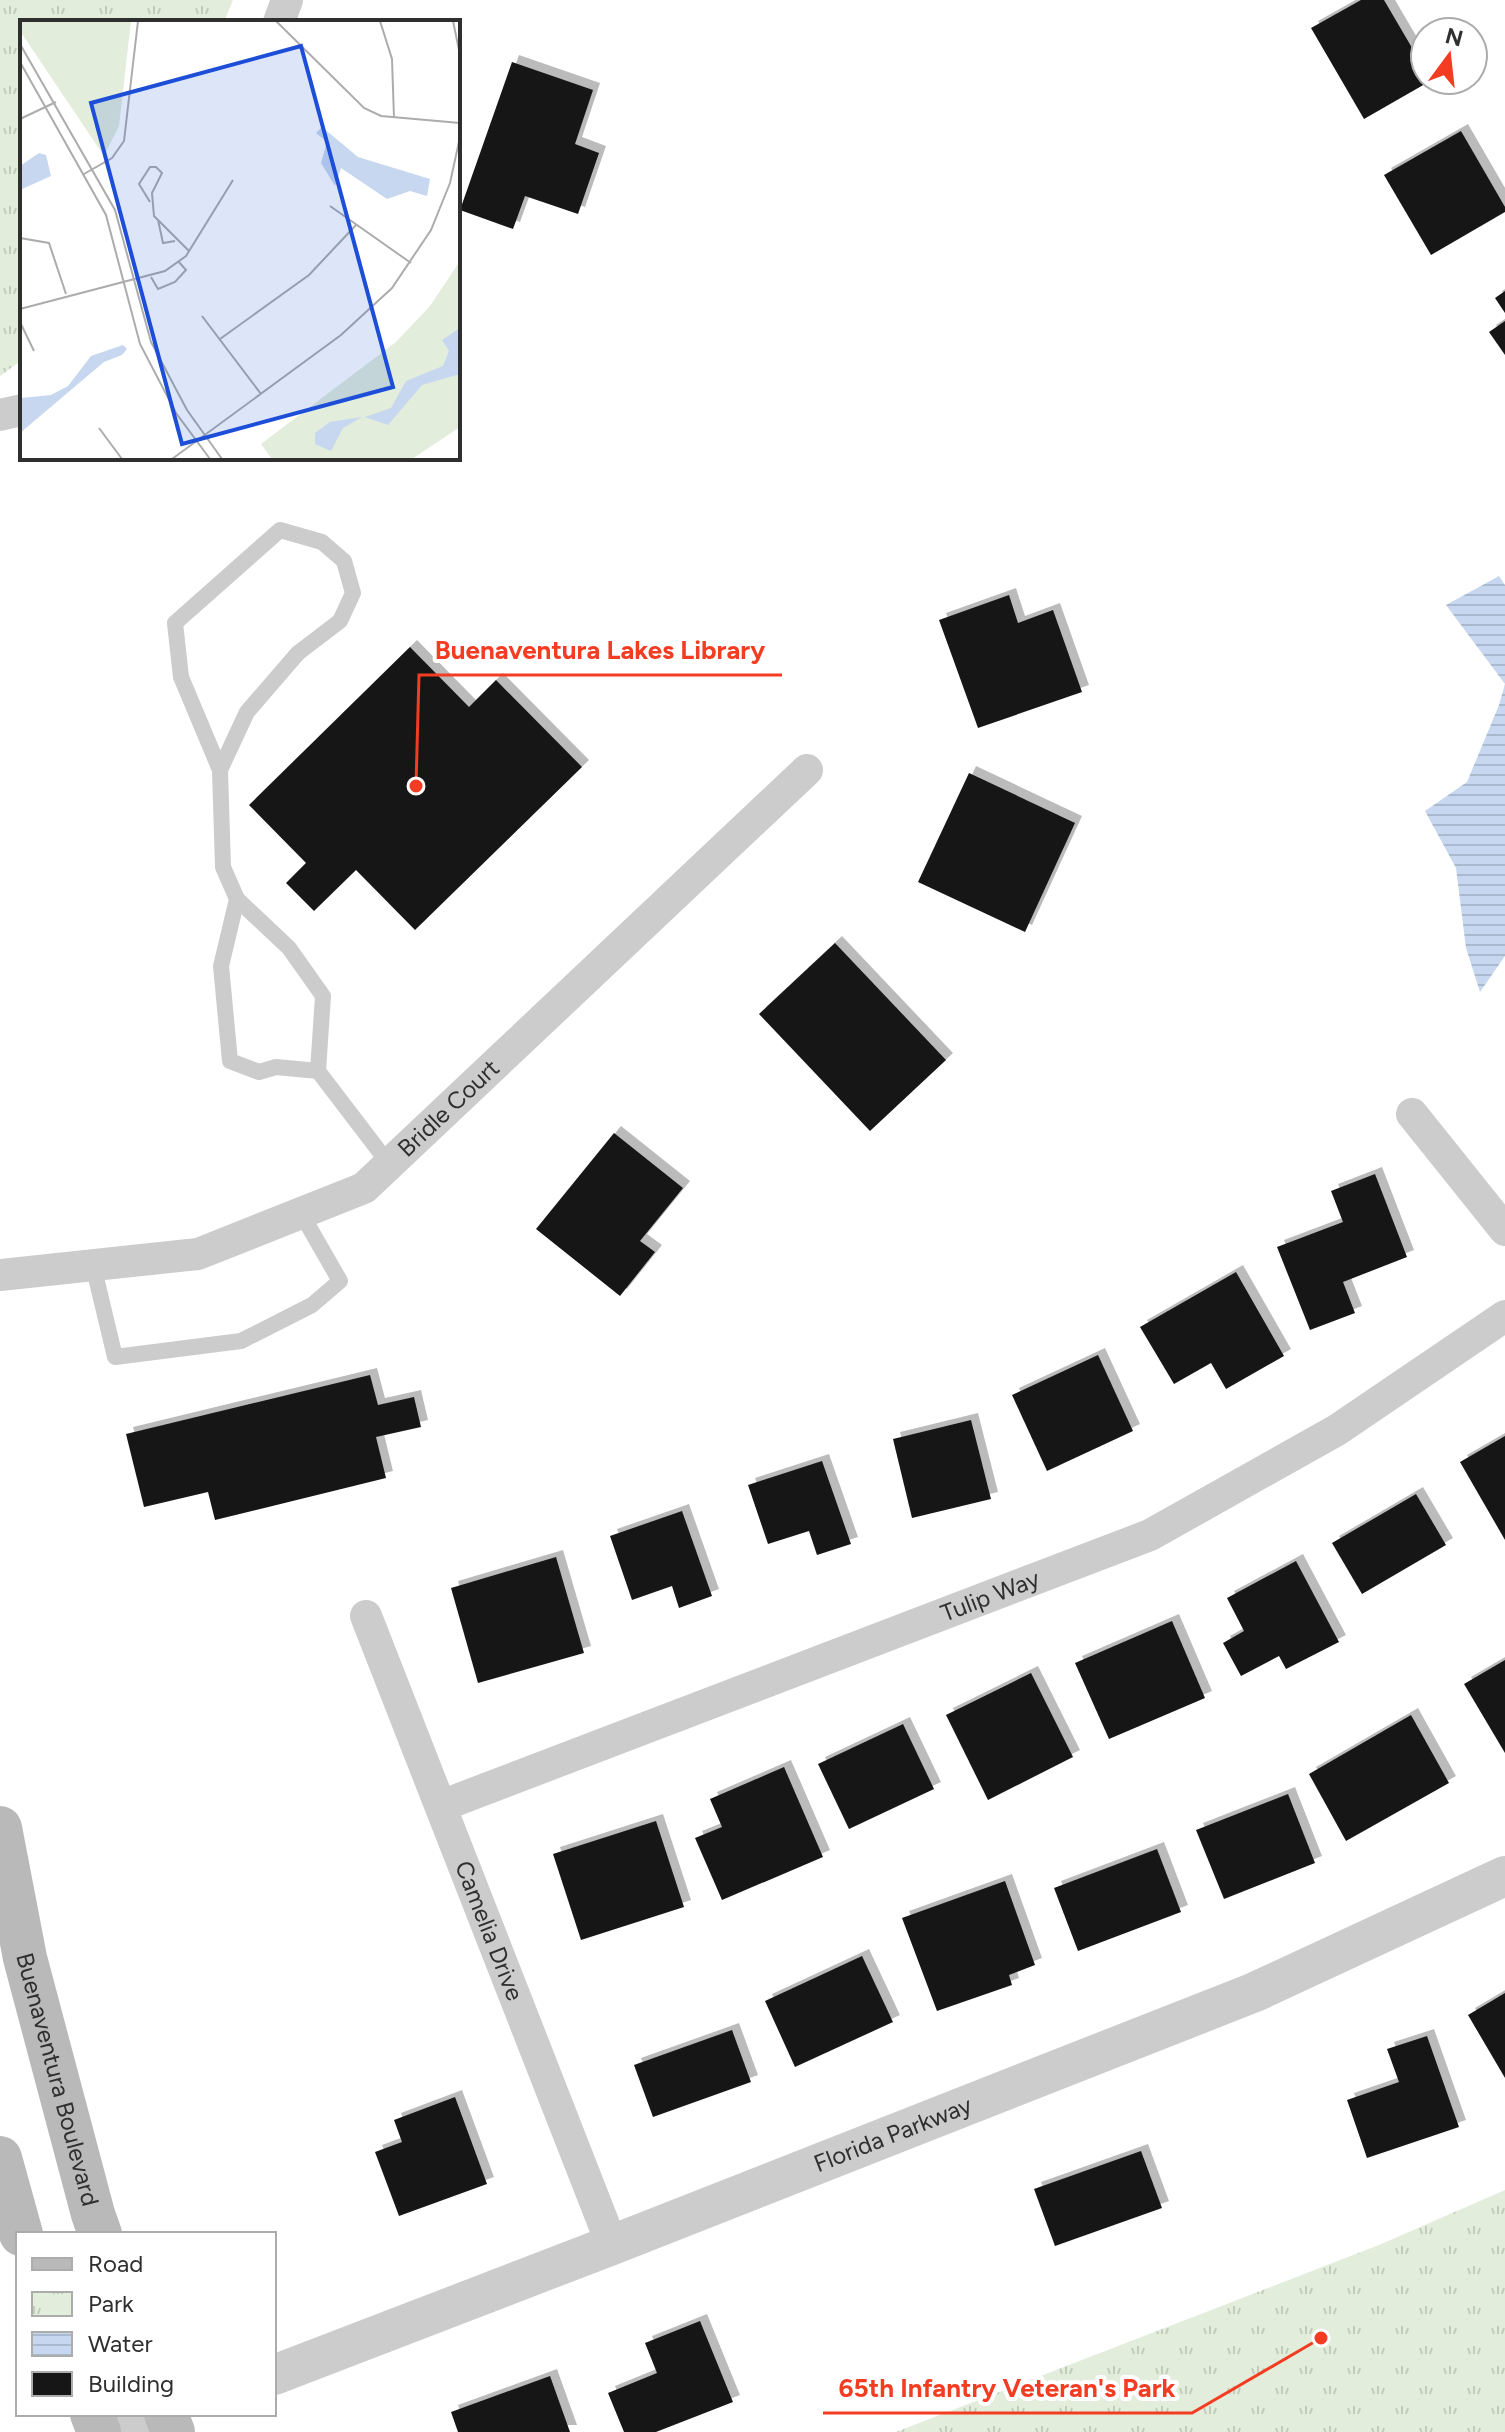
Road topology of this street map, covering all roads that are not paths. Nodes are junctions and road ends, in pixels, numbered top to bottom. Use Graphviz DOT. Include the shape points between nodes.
graph roads {
  1 [pos="287,0"];
  2 [pos="280,20"];
  3 [pos="20,410"];
  4 [pos="0,415"];
  5 [pos="220,770"];
  6 [pos="807,770"];
  7 [pos="237,899"];
  8 [pos="318,1071"];
  9 [pos="1412,1114"];
  10 [pos="389,1164"];
  11 [pos="301,1213"];
  12 [pos="1505,1230"];
  13 [pos="93,1265"];
  14 [pos="0,1275"];
  15 [pos="1505,1316"];
  16 [pos="366,1616"];
  17 [pos="441,1806"];
  18 [pos="0,1828"];
  19 [pos="1505,1876"];
  20 [pos="0,2158"];
  21 [pos="20,2232"];
  22 [pos="99,2232"];
  23 [pos="612,2245"];
  24 [pos="276,2374"];
  25 [pos="169,2419"];
  26 [pos="125,2432"];
  1 -- 2 [label="street"];
  3 -- 4 [label="street"];
  5 -- 5 [label="lane" via="247,712 298,653 340,621 353,593 344,561 322,542 280,530 175,623 181,677"];
  5 -- 7 [label="lane" via="223,867"];
  6 -- 10 [label="street, Bridle Court"];
  7 -- 8 [label="lane" via="289,948 323,996"];
  7 -- 8 [label="lane" via="221,966 230,1061 259,1072 276,1067"];
  8 -- 10 [label="lane"];
  9 -- 12 [label="street"];
  10 -- 11 [label="street, Bridle Court" via="364,1188"];
  11 -- 13 [label="street, Bridle Court" via="198,1254"];
  11 -- 13 [label="lane" via="340,1281 312,1305 241,1341 115,1357"];
  13 -- 14 [label="street, Bridle Court"];
  15 -- 17 [label="street, Tulip Way" via="1337,1430 1150,1535"];
  16 -- 17 [label="street, Camelia Drive"];
  17 -- 23 [label="street, Camelia Drive"];
  18 -- 22 [label="main road, Buenaventura Boulevard" via="25,1958"];
  19 -- 23 [label="street, Florida Parkway" via="1255,1992"];
  20 -- 21 [label="main road"];
  23 -- 24 [label="street, Florida Parkway"];
  25 -- 26 [label="street"];
}
